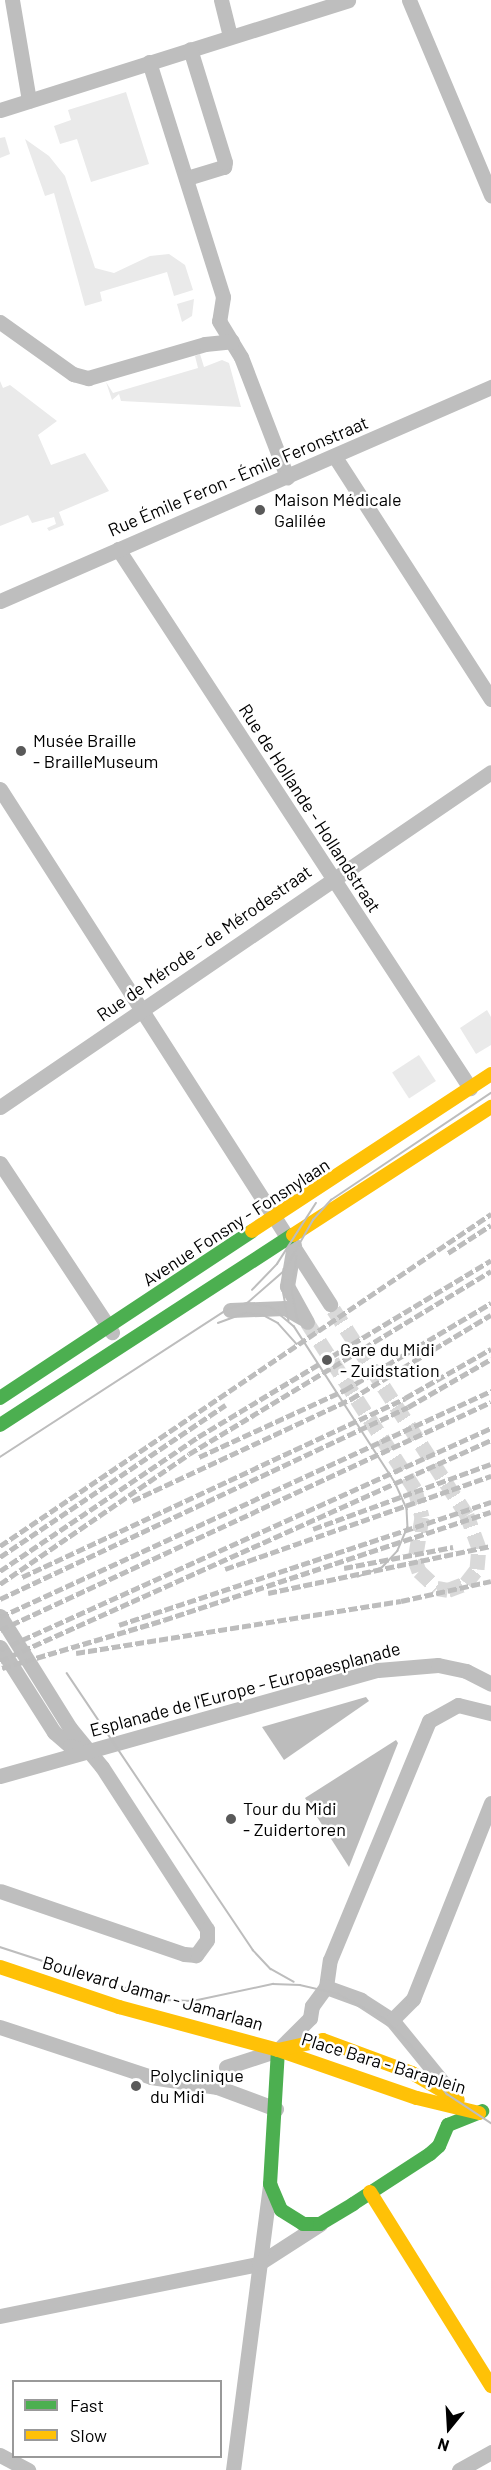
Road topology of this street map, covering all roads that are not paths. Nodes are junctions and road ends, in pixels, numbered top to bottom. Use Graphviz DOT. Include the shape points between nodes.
graph roads {
  1 [pos="12,0"];
  2 [pos="221,0"];
  3 [pos="348,0"];
  4 [pos="410,0"];
  5 [pos="230,36"];
  6 [pos="190,49"];
  7 [pos="149,62"];
  8 [pos="29,101"];
  9 [pos="0,110"];
  10 [pos="187,178"];
  11 [pos="491,195"];
  12 [pos="0,322"];
  13 [pos="232,341"];
  14 [pos="491,387"];
  15 [pos="335,457"];
  16 [pos="287,477"];
  17 [pos="118,549"];
  18 [pos="0,602"];
  19 [pos="491,699"];
  20 [pos="491,772"];
  21 [pos="0,789"];
  22 [pos="332,877"];
  23 [pos="143,1011"];
  24 [pos="491,1074"];
  25 [pos="470,1088"];
  26 [pos="0,1107"];
  27 [pos="491,1107"];
  28 [pos="0,1163"];
  29 [pos="276,1216"];
  30 [pos="291,1241"];
  31 [pos="272,1277"];
  32 [pos="293,1299"];
  33 [pos="330,1304"];
  34 [pos="230,1310"];
  35 [pos="109,1328"];
  36 [pos="120,1345"];
  37 [pos="0,1398"];
  38 [pos="0,1425"];
  39 [pos="0,1616"];
  40 [pos="0,1647"];
  41 [pos="491,1684"];
  42 [pos="491,1713"];
  43 [pos="88,1752"];
  44 [pos="3,1778"];
  45 [pos="491,1803"];
  46 [pos="0,1891"];
  47 [pos="0,1967"];
  48 [pos="326,1987"];
  49 [pos="392,2020"];
  50 [pos="0,2027"];
  51 [pos="278,2050"];
  52 [pos="226,2067"];
  53 [pos="276,2109"];
  54 [pos="487,2113"];
  55 [pos="270,2184"];
  56 [pos="370,2192"];
  57 [pos="320,2224"];
  58 [pos="258,2264"];
  59 [pos="0,2316"];
  60 [pos="491,2386"];
  61 [pos="491,2452"];
  62 [pos="0,2455"];
  63 [pos="28,2470"];
  64 [pos="233,2470"];
  65 [pos="459,2470"];
  1 -- 8 [label="street"];
  2 -- 5 [label="street"];
  3 -- 5 [label="street"];
  4 -- 11 [label="street"];
  5 -- 6 [label="street"];
  6 -- 7 [label="street"];
  6 -- 10 [label="street" via="225,162 224,167"];
  7 -- 8 [label="street"];
  7 -- 10 [label="street"];
  8 -- 9 [label="street"];
  10 -- 13 [label="street" via="224,297 219,321"];
  12 -- 13 [label="street" via="73,374 88,378 205,344"];
  13 -- 16 [label="street"];
  14 -- 15 [label="street, Rue Émile Feron - Émile Feronstraat"];
  15 -- 16 [label="street, Rue Émile Feron - Émile Feronstraat"];
  15 -- 19 [label="street"];
  16 -- 17 [label="street, Rue Émile Feron - Émile Feronstraat"];
  17 -- 18 [label="street, Rue Émile Feron - Émile Feronstraat"];
  17 -- 22 [label="street, Rue de Hollande - Hollandstraat"];
  20 -- 22 [label="street, Rue de Mérode - de Mérodestraat"];
  21 -- 23 [label="street"];
  22 -- 23 [label="street, Rue de Mérode - de Mérodestraat"];
  22 -- 25 [label="street, Rue de Hollande - Hollandstraat"];
  23 -- 26 [label="street, Rue de Mérode - de Mérodestraat"];
  23 -- 29 [label="street"];
  24 -- 25 [label="main road, Avenue Fonsny - Fonsnylaan"];
  25 -- 29 [label="main road, Avenue Fonsny - Fonsnylaan"];
  27 -- 30 [label="main road"];
  28 -- 35 [label="street"];
  29 -- 30 [label="street"];
  29 -- 35 [label="main road, Avenue Fonsny - Fonsnylaan"];
  30 -- 32 [label="street" via="287,1286"];
  30 -- 33 [label="street"];
  30 -- 36 [label="main road"];
  31 -- 32 [label="street"];
  32 -- 34 [label="street" via="307,1322 285,1308"];
  35 -- 36 [label="street"];
  35 -- 37 [label="main road, Avenue Fonsny - Fonsnylaan"];
  36 -- 38 [label="main road"];
  39 -- 43 [label="street"];
  40 -- 43 [label="street" via="54,1732 69,1746"];
  41 -- 43 [label="street, Esplanade de l'Europe - Europaesplanade" via="451,1667 409,1665"];
  42 -- 48 [label="street" via="482,1707 458,1705 429,1721 330,1960"];
  43 -- 44 [label="street, Esplanade de l'Europe - Europaesplanade"];
  43 -- 46 [label="street" via="102,1767 207,1929 203,1949 196,1955 184,1953"];
  45 -- 49 [label="street" via="413,1999"];
  47 -- 51 [label="main road, Boulevard Jamar - Jamarlaan" via="119,2007"];
  48 -- 49 [label="street, Place Bara - Baraplein" via="361,2000"];
  48 -- 51 [label="street, Place Bara - Baraplein" via="312,2006 310,2018"];
  49 -- 54 [label="street, Place Bara - Baraplein" via="452,2093"];
  50 -- 53 [label="street" via="151,2077 217,2087"];
  51 -- 52 [label="street, Boulevard Jamar - Jamarlaan"];
  51 -- 53 [label="main road, Place Bara - Baraplein"];
  51 -- 54 [label="main road, Place Bara - Baraplein" via="417,2098"];
  51 -- 54 [label="main road, Place Bara - Baraplein" via="323,2040 412,2073"];
  53 -- 55 [label="main road, Place Bara - Baraplein"];
  54 -- 56 [label="main road, Place Bara - Baraplein" via="448,2125 440,2146"];
  55 -- 57 [label="main road" via="273,2197 291,2218 303,2224"];
  55 -- 58 [label="street, Place Bara - Baraplein"];
  56 -- 57 [label="main road, Place Bara - Baraplein"];
  56 -- 60 [label="main road"];
  57 -- 58 [label="street, Place Bara - Baraplein"];
  58 -- 59 [label="street"];
  58 -- 64 [label="street"];
  61 -- 65 [label="street"];
  62 -- 63 [label="street"];
}
